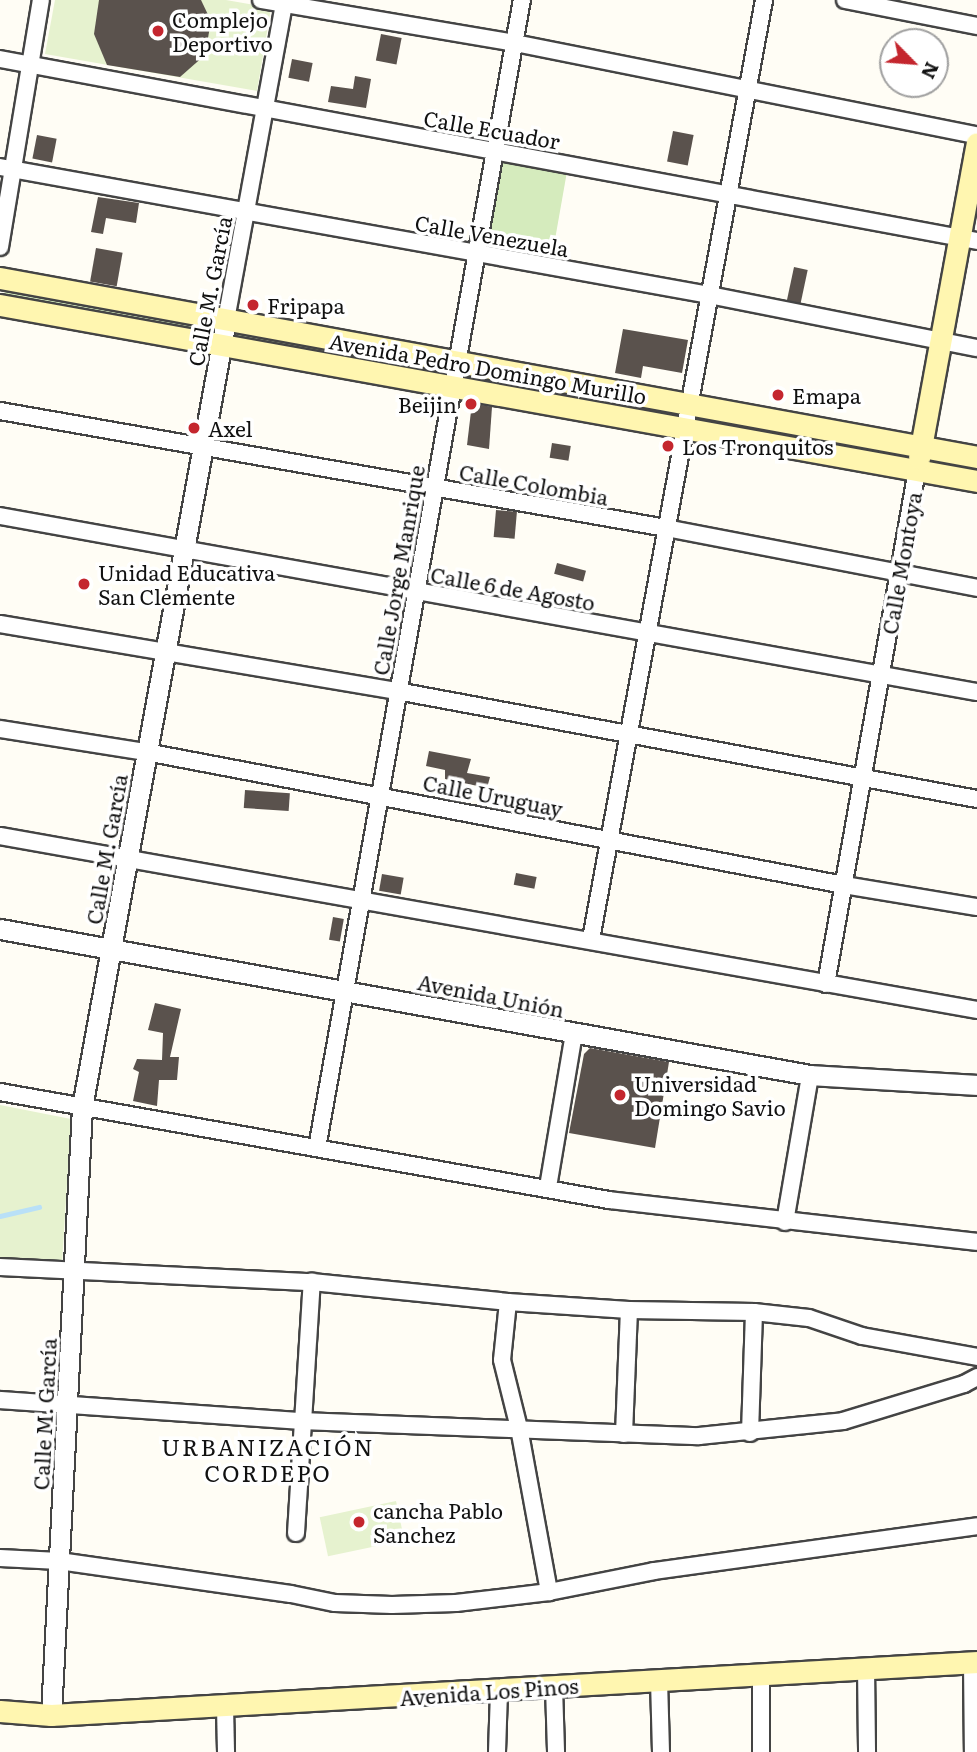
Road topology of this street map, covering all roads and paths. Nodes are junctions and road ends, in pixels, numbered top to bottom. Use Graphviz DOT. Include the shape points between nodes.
graph roads {
  1 [pos="41,0"];
  2 [pos="261,0"];
  3 [pos="522,0"];
  4 [pos="764,0"];
  5 [pos="845,0"];
  6 [pos="285,2"];
  7 [pos="977,26"];
  8 [pos="515,43"];
  9 [pos="0,59"];
  10 [pos="32,65"];
  11 [pos="747,88"];
  12 [pos="267,110"];
  13 [pos="977,135"];
  14 [pos="977,143"];
  15 [pos="497,150"];
  16 [pos="6,169"];
  17 [pos="728,195"];
  18 [pos="247,214"];
  19 [pos="969,240"];
  20 [pos="0,247"];
  21 [pos="477,253"];
  22 [pos="0,278"];
  23 [pos="709,295"];
  24 [pos="0,304"];
  25 [pos="226,320"];
  26 [pos="942,341"];
  27 [pos="221,345"];
  28 [pos="977,348"];
  29 [pos="456,363"];
  30 [pos="452,386"];
  31 [pos="689,403"];
  32 [pos="0,411"];
  33 [pos="685,426"];
  34 [pos="202,447"];
  35 [pos="921,447"];
  36 [pos="977,457"];
  37 [pos="917,470"];
  38 [pos="977,481"];
  39 [pos="434,487"];
  40 [pos="0,516"];
  41 [pos="666,528"];
  42 [pos="182,549"];
  43 [pos="900,574"];
  44 [pos="977,588"];
  45 [pos="415,592"];
  46 [pos="0,624"];
  47 [pos="647,633"];
  48 [pos="166,651"];
  49 [pos="882,674"];
  50 [pos="397,691"];
  51 [pos="977,692"];
  52 [pos="0,729"];
  53 [pos="628,736"];
  54 [pos="146,752"];
  55 [pos="863,779"];
  56 [pos="381,795"];
  57 [pos="977,799"];
  58 [pos="0,836"];
  59 [pos="609,840"];
  60 [pos="128,858"];
  61 [pos="844,885"];
  62 [pos="361,898"];
  63 [pos="977,907"];
  64 [pos="0,929"];
  65 [pos="591,939"];
  66 [pos="111,949"];
  67 [pos="826,984"];
  68 [pos="345,991"];
  69 [pos="977,1010"];
  70 [pos="574,1034"];
  71 [pos="810,1075"];
  72 [pos="977,1085"];
  73 [pos="0,1092"];
  74 [pos="82,1107"];
  75 [pos="317,1148"];
  76 [pos="548,1187"];
  77 [pos="785,1222"];
  78 [pos="977,1242"];
  79 [pos="0,1268"];
  80 [pos="75,1273"];
  81 [pos="312,1282"];
  82 [pos="508,1302"];
  83 [pos="629,1310"];
  84 [pos="754,1312"];
  85 [pos="977,1357"];
  86 [pos="977,1377"];
  87 [pos="0,1400"];
  88 [pos="67,1404"];
  89 [pos="301,1421"];
  90 [pos="519,1428"];
  91 [pos="750,1433"];
  92 [pos="624,1434"];
  93 [pos="977,1526"];
  94 [pos="296,1534"];
  95 [pos="0,1558"];
  96 [pos="59,1562"];
  97 [pos="549,1592"];
  98 [pos="974,1662"];
  99 [pos="866,1667"];
  100 [pos="761,1674"];
  101 [pos="659,1680"];
  102 [pos="554,1687"];
  103 [pos="499,1690"];
  104 [pos="225,1707"];
  105 [pos="0,1711"];
  106 [pos="51,1715"];
  107 [pos="226,1752"];
  108 [pos="497,1752"];
  109 [pos="556,1752"];
  110 [pos="661,1752"];
  111 [pos="761,1752"];
  112 [pos="867,1752"];
  113 [pos="973,1752"];
  1 -- 10 [label="street"];
  2 -- 6 [label="street"];
  3 -- 8 [label="street, Calle Jorge Manrique"];
  4 -- 11 [label="street"];
  5 -- 7 [label="street"];
  6 -- 8 [label="street"];
  6 -- 12 [label="street, Calle M. García"];
  8 -- 11 [label="street"];
  8 -- 15 [label="street, Calle Jorge Manrique"];
  9 -- 10 [label="street, Calle Ecuador"];
  10 -- 12 [label="street, Calle Ecuador"];
  10 -- 16 [label="street"];
  11 -- 13 [label="street"];
  11 -- 17 [label="street"];
  12 -- 15 [label="street, Calle Ecuador"];
  12 -- 18 [label="street, Calle M. García"];
  14 -- 19 [label="main road, Calle Montoya"];
  15 -- 17 [label="street, Calle Ecuador"];
  15 -- 21 [label="street, Calle Jorge Manrique"];
  16 -- 18 [label="street, Calle Venezuela"];
  16 -- 20 [label="street"];
  17 -- 19 [label="street, Calle Ecuador"];
  17 -- 23 [label="street"];
  18 -- 21 [label="street, Calle Venezuela"];
  18 -- 25 [label="street, Calle M. García"];
  19 -- 26 [label="main road, Calle Montoya"];
  21 -- 23 [label="street, Calle Venezuela"];
  21 -- 29 [label="street, Calle Jorge Manrique"];
  22 -- 25 [label="main road, Avenida Pedro Domingo Murillo"];
  23 -- 26 [label="street, Calle Venezuela"];
  23 -- 31 [label="street"];
  24 -- 27 [label="main road, Avenida Pedro Domingo Murillo"];
  25 -- 27 [label="street, Calle M. García"];
  25 -- 29 [label="main road, Avenida Pedro Domingo Murillo"];
  26 -- 28 [label="street, Calle Venezuela"];
  26 -- 35 [label="main road, Calle Montoya"];
  27 -- 30 [label="main road, Avenida Pedro Domingo Murillo"];
  27 -- 34 [label="street, Calle M. García"];
  29 -- 30 [label="street, Calle Jorge Manrique"];
  29 -- 31 [label="main road, Avenida Pedro Domingo Murillo"];
  30 -- 33 [label="main road, Avenida Pedro Domingo Murillo"];
  30 -- 39 [label="street, Calle Jorge Manrique"];
  31 -- 33 [label="street"];
  31 -- 35 [label="main road, Avenida Pedro Domingo Murillo"];
  32 -- 34 [label="street, Calle Colombia"];
  33 -- 37 [label="main road, Avenida Pedro Domingo Murillo"];
  33 -- 41 [label="street"];
  34 -- 39 [label="street, Calle Colombia"];
  34 -- 42 [label="street, Calle M. García"];
  35 -- 36 [label="main road, Avenida Pedro Domingo Murillo"];
  35 -- 37 [label="main road, Calle Montoya"];
  37 -- 38 [label="main road, Avenida Pedro Domingo Murillo"];
  37 -- 43 [label="street, Calle Montoya"];
  39 -- 41 [label="street, Calle Colombia"];
  39 -- 45 [label="street, Calle Jorge Manrique"];
  40 -- 42 [label="street, Calle 6 de Agosto"];
  41 -- 43 [label="street, Calle Colombia"];
  41 -- 47 [label="street"];
  42 -- 45 [label="street, Calle 6 de Agosto"];
  42 -- 48 [label="street, Calle M. García"];
  43 -- 44 [label="street, Calle Colombia"];
  43 -- 49 [label="street, Calle Montoya"];
  45 -- 47 [label="street, Calle 6 de Agosto"];
  45 -- 50 [label="street, Calle Jorge Manrique"];
  46 -- 48 [label="street"];
  47 -- 49 [label="street, Calle 6 de Agosto"];
  47 -- 53 [label="street"];
  48 -- 50 [label="street"];
  48 -- 54 [label="street, Calle M. García"];
  49 -- 51 [label="street, Calle 6 de Agosto"];
  49 -- 55 [label="street, Calle Montoya"];
  50 -- 53 [label="street"];
  50 -- 56 [label="street, Calle Jorge Manrique"];
  52 -- 54 [label="street, Calle Uruguay"];
  53 -- 55 [label="street"];
  53 -- 59 [label="street"];
  54 -- 56 [label="street, Calle Uruguay"];
  54 -- 60 [label="street, Calle M. García"];
  55 -- 57 [label="street"];
  55 -- 61 [label="street, Calle Montoya"];
  56 -- 59 [label="street, Calle Uruguay"];
  56 -- 62 [label="street, Calle Jorge Manrique"];
  58 -- 60 [label="street"];
  59 -- 61 [label="street, Calle Uruguay"];
  59 -- 65 [label="street"];
  60 -- 62 [label="street"];
  60 -- 66 [label="street, Calle M. García"];
  61 -- 63 [label="street, Calle Uruguay"];
  61 -- 67 [label="street, Calle Montoya"];
  62 -- 65 [label="street"];
  62 -- 68 [label="street, Calle Jorge Manrique"];
  64 -- 66 [label="street, Avenida Unión"];
  65 -- 67 [label="street"];
  66 -- 68 [label="street, Avenida Unión"];
  66 -- 74 [label="street, Calle M. García"];
  67 -- 69 [label="street"];
  68 -- 70 [label="street, Avenida Unión"];
  68 -- 75 [label="street, Calle Jorge Manrique"];
  70 -- 71 [label="street, Avenida Unión"];
  70 -- 76 [label="street"];
  71 -- 72 [label="street, Avenida Unión"];
  71 -- 77 [label="street"];
  73 -- 74 [label="street"];
  74 -- 75 [label="street"];
  74 -- 80 [label="street, Calle M. García"];
  75 -- 76 [label="street"];
  76 -- 77 [label="street" via="609,1200"];
  77 -- 78 [label="street"];
  79 -- 80 [label="street"];
  80 -- 81 [label="street"];
  80 -- 88 [label="street, Calle M. García"];
  81 -- 82 [label="street"];
  81 -- 89 [label="street"];
  82 -- 83 [label="street"];
  82 -- 90 [label="street" via="502,1360"];
  83 -- 84 [label="street"];
  83 -- 92 [label="street"];
  84 -- 85 [label="street" via="809,1318 862,1336"];
  84 -- 91 [label="street"];
  86 -- 91 [label="street" via="843,1421"];
  87 -- 88 [label="street"];
  88 -- 89 [label="street"];
  88 -- 96 [label="street, Calle M. García"];
  89 -- 90 [label="street"];
  89 -- 94 [label="street"];
  90 -- 92 [label="street"];
  90 -- 97 [label="street"];
  91 -- 92 [label="street"];
  93 -- 97 [label="street" via="654,1571"];
  95 -- 96 [label="street"];
  96 -- 97 [label="street" via="335,1603 456,1603"];
  96 -- 106 [label="street, Calle M. García"];
  98 -- 99 [label="main road, Avenida Los Pinos"];
  98 -- 113 [label="street"];
  99 -- 100 [label="main road, Avenida Los Pinos"];
  99 -- 112 [label="street"];
  100 -- 101 [label="main road, Avenida Los Pinos"];
  100 -- 111 [label="street"];
  101 -- 102 [label="main road, Avenida Los Pinos"];
  101 -- 110 [label="street"];
  102 -- 103 [label="main road, Avenida Los Pinos"];
  102 -- 109 [label="street"];
  103 -- 104 [label="main road, Avenida Los Pinos"];
  103 -- 108 [label="street"];
  104 -- 106 [label="main road, Avenida Los Pinos"];
  104 -- 107 [label="street"];
  105 -- 106 [label="main road, Avenida Los Pinos"];
}
